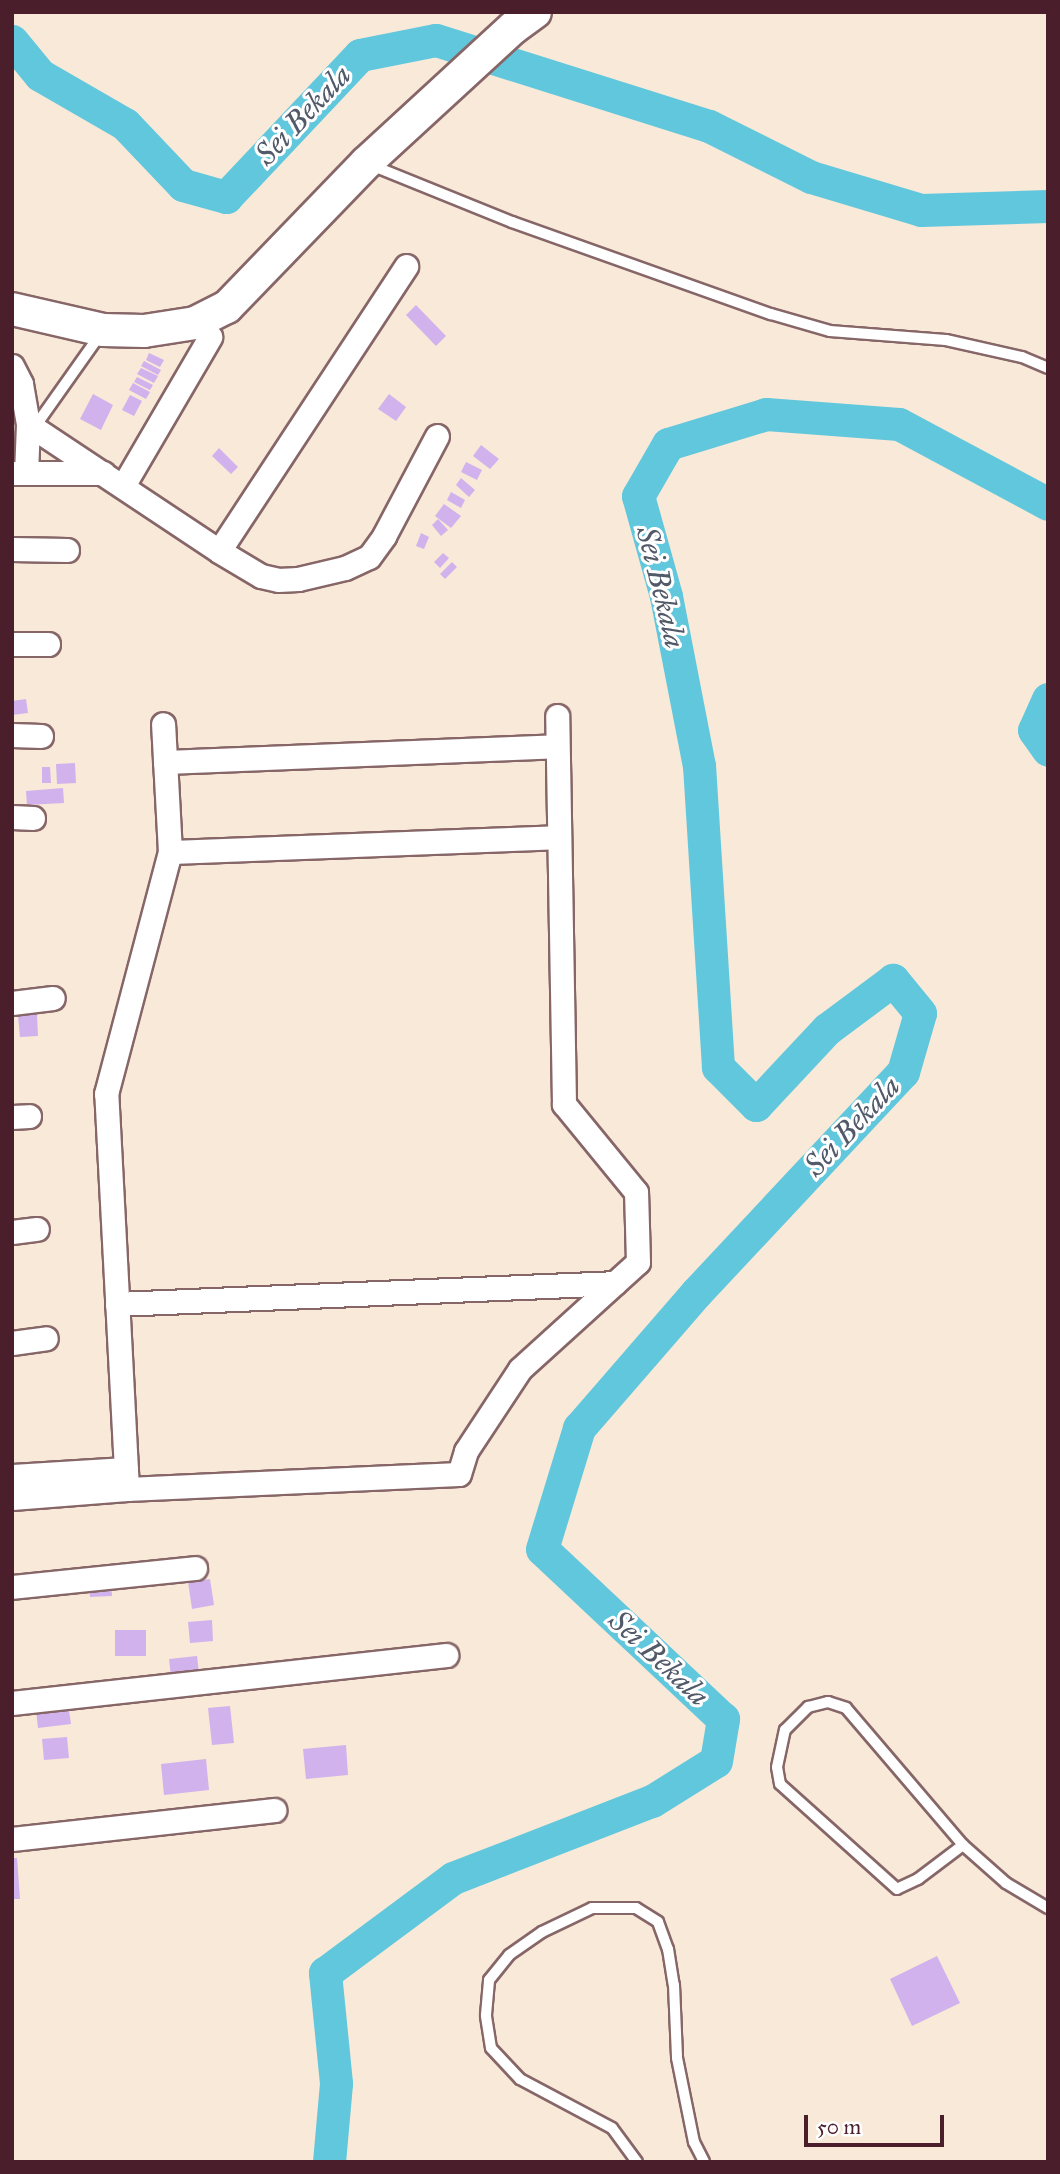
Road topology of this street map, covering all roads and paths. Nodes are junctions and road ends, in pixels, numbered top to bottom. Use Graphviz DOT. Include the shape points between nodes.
graph roads {
  1 [pos="524,20"];
  2 [pos="366,163"];
  3 [pos="406,266"];
  4 [pos="12,309"];
  5 [pos="103,330"];
  6 [pos="210,337"];
  7 [pos="12,366"];
  8 [pos="1048,368"];
  9 [pos="31,426"];
  10 [pos="437,436"];
  11 [pos="19,473"];
  12 [pos="103,473"];
  13 [pos="123,486"];
  14 [pos="12,549"];
  15 [pos="67,550"];
  16 [pos="219,551"];
  17 [pos="12,644"];
  18 [pos="48,644"];
  19 [pos="556,716"];
  20 [pos="163,724"];
  21 [pos="12,734"];
  22 [pos="41,736"];
  23 [pos="557,746"];
  24 [pos="165,762"];
  25 [pos="558,837"];
  26 [pos="170,852"];
  27 [pos="53,999"];
  28 [pos="12,1003"];
  29 [pos="37,1230"];
  30 [pos="12,1232"];
  31 [pos="615,1283"];
  32 [pos="117,1304"];
  33 [pos="46,1338"];
  34 [pos="12,1343"];
  35 [pos="12,1476"];
  36 [pos="126,1479"];
  37 [pos="12,1498"];
  38 [pos="195,1568"];
  39 [pos="12,1587"];
  40 [pos="446,1655"];
  41 [pos="12,1703"];
  42 [pos="274,1810"];
  43 [pos="12,1839"];
  44 [pos="963,1845"];
  45 [pos="1048,1908"];
  46 [pos="637,2162"];
  47 [pos="704,2162"];
  1 -- 2 [label="main road"];
  2 -- 5 [label="main road" via="227,307 195,323 144,331"];
  2 -- 8 [label="lane" via="512,222 771,314 830,331 946,340 1022,356"];
  3 -- 16 [label="street"];
  4 -- 5 [label="main road"];
  5 -- 9 [label="lane"];
  6 -- 13 [label="street"];
  7 -- 9 [label="street" via="22,384"];
  9 -- 11 [label="street"];
  9 -- 12 [label="street"];
  10 -- 16 [label="street" via="369,557 345,568 278,580 261,576"];
  11 -- 12 [label="street"];
  12 -- 13 [label="street"];
  13 -- 16 [label="street"];
  14 -- 15 [label="street"];
  17 -- 18 [label="street"];
  19 -- 23 [label="street"];
  20 -- 24 [label="street"];
  21 -- 22 [label="street"];
  23 -- 24 [label="street"];
  23 -- 25 [label="street"];
  24 -- 26 [label="street"];
  25 -- 26 [label="street"];
  25 -- 31 [label="street" via="564,1104 636,1192 638,1262"];
  26 -- 32 [label="street" via="106,1094"];
  27 -- 28 [label="street"];
  29 -- 30 [label="street"];
  31 -- 32 [label="street"];
  31 -- 36 [label="street" via="520,1368 466,1451 459,1474"];
  32 -- 36 [label="street"];
  33 -- 34 [label="street"];
  35 -- 36 [label="street"];
  36 -- 37 [label="street"];
  38 -- 39 [label="street"];
  40 -- 41 [label="street"];
  42 -- 43 [label="street"];
  44 -- 44 [label="lane" via="846,1708 828,1702 807,1707 785,1730 777,1767 780,1784 897,1889"];
  44 -- 45 [label="lane" via="1006,1882"];
  46 -- 47 [label="lane" via="612,2128 520,2079 491,2048 486,2015 489,1980 509,1955 542,1932 592,1908 636,1908 658,1922 674,1985 677,2058 694,2141"];
}
